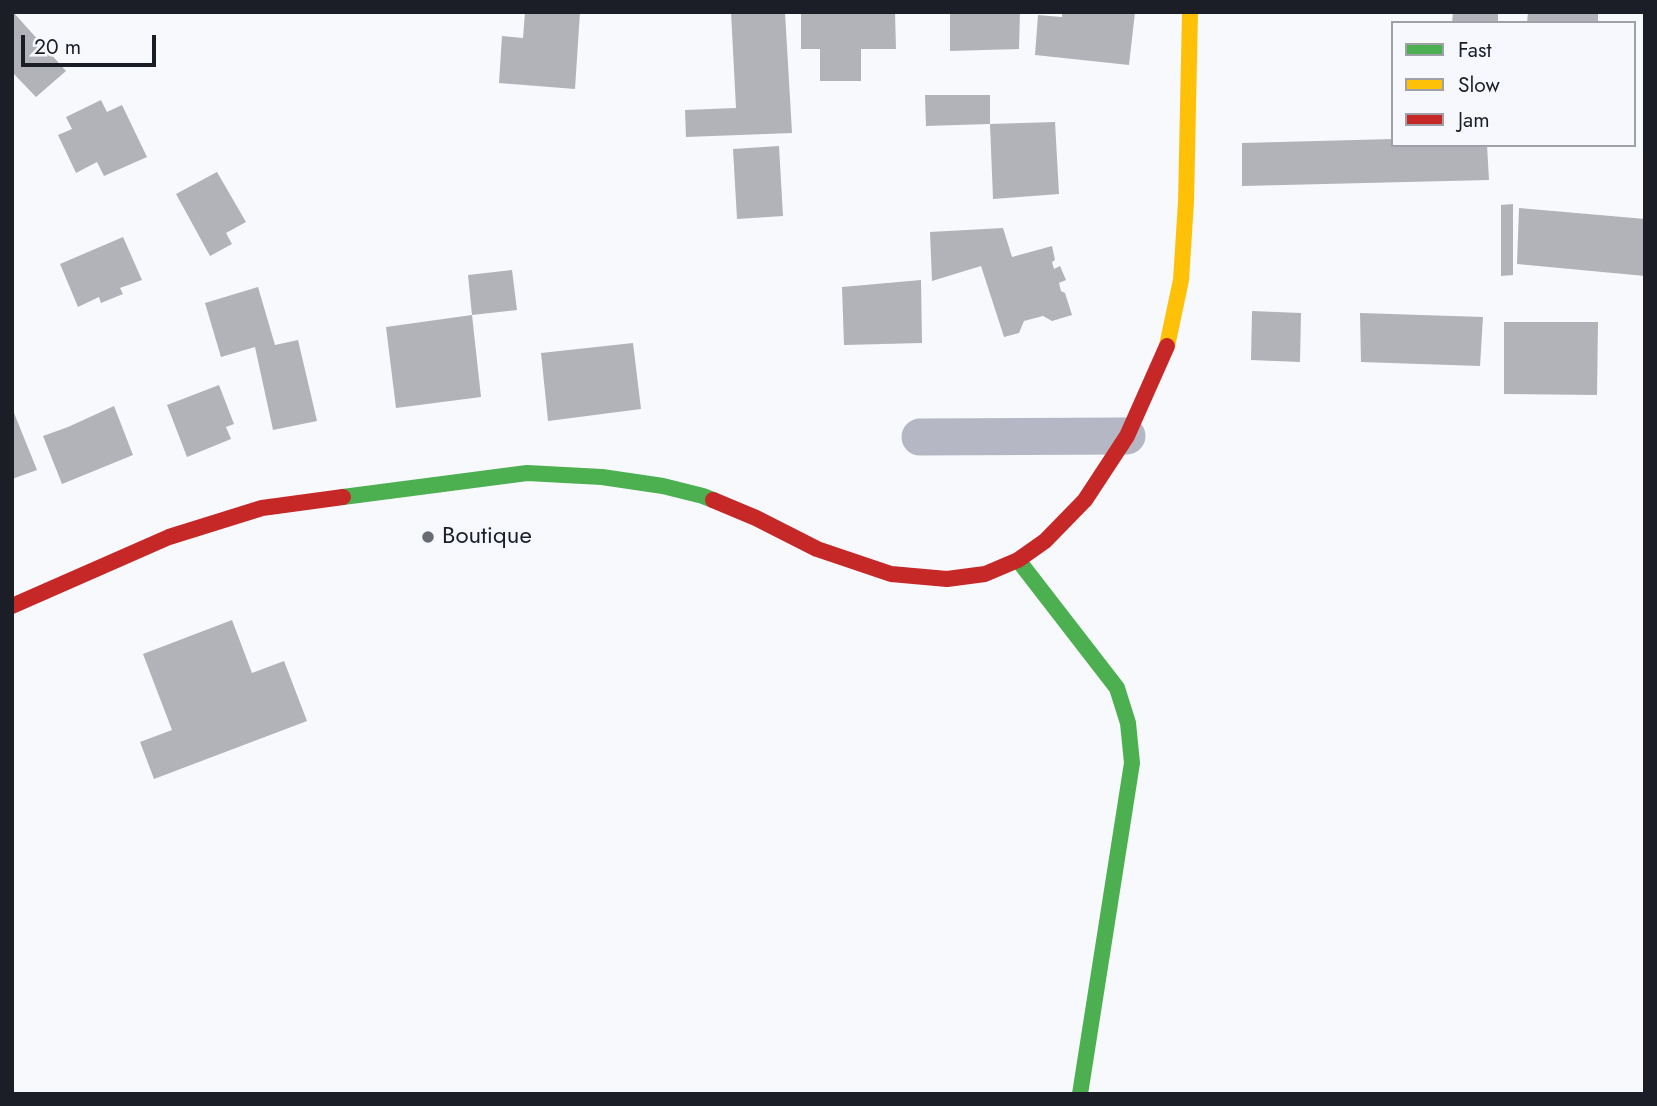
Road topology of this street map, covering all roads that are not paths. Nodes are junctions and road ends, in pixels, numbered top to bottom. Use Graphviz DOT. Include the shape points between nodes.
graph roads {
  1 [pos="1190,12"];
  2 [pos="1127,436"];
  3 [pos="920,437"];
  4 [pos="1018,560"];
  5 [pos="12,606"];
  6 [pos="1080,1094"];
  1 -- 2 [label="main road" via="1181,280 1167,345"];
  2 -- 3 [label="street"];
  2 -- 4 [label="main road" via="1085,500 1045,541"];
  4 -- 5 [label="main road" via="985,574 947,579 891,574 817,549 703,495 602,477 527,473 262,508 169,537"];
  4 -- 6 [label="main road" via="1117,688 1128,723 1132,763"];
}
